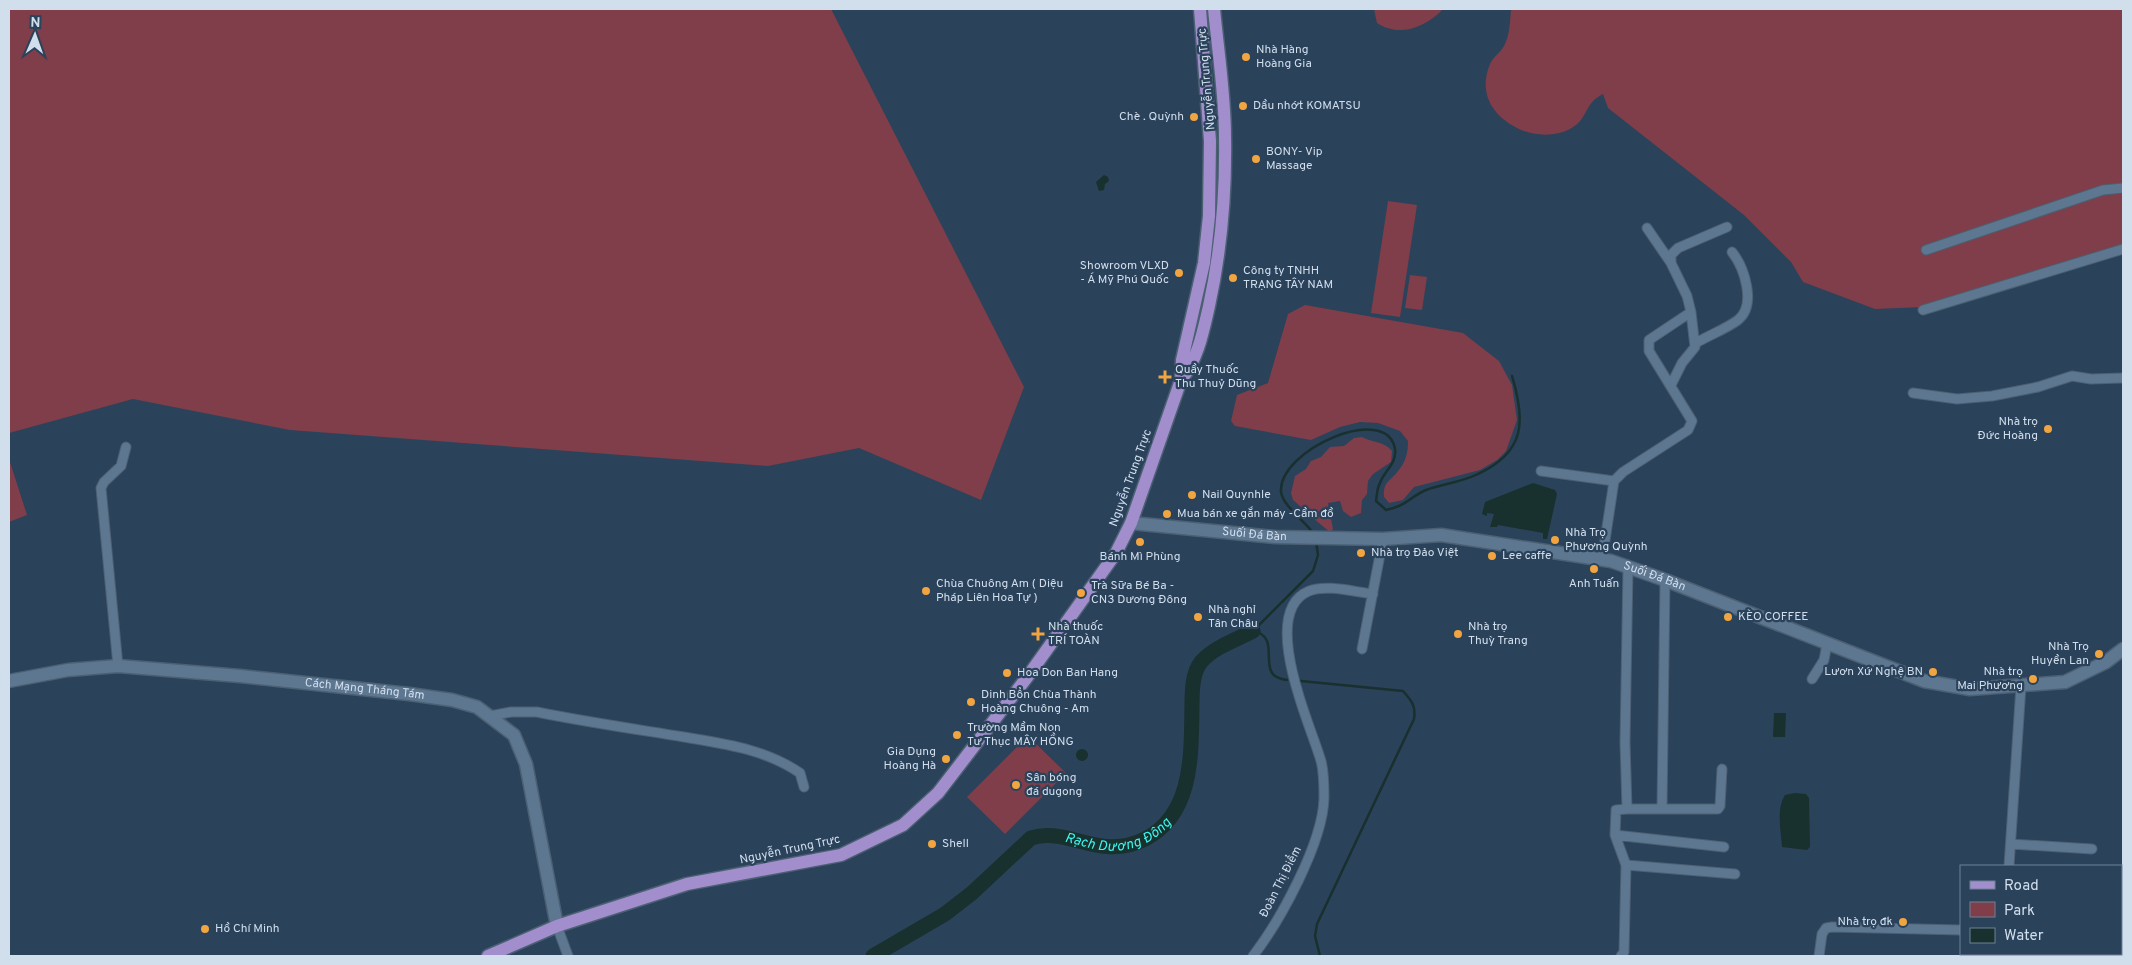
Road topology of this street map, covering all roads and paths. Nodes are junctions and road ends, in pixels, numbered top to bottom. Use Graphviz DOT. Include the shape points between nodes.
graph roads {
  1 [pos="1200,9"];
  2 [pos="1214,9"];
  3 [pos="2123,188"];
  4 [pos="1727,227"];
  5 [pos="1647,228"];
  6 [pos="2123,249"];
  7 [pos="1926,250"];
  8 [pos="1732,252"];
  9 [pos="1671,263"];
  10 [pos="1923,310"];
  11 [pos="1691,312"];
  12 [pos="1696,343"];
  13 [pos="2123,378"];
  14 [pos="1181,380"];
  15 [pos="1671,385"];
  16 [pos="1913,393"];
  17 [pos="126,447"];
  18 [pos="1542,471"];
  19 [pos="1614,480"];
  20 [pos="1131,523"];
  21 [pos="1383,539"];
  22 [pos="1602,560"];
  23 [pos="1628,567"];
  24 [pos="1665,580"];
  25 [pos="1373,594"];
  26 [pos="1827,644"];
  27 [pos="1362,649"];
  28 [pos="2123,649"];
  29 [pos="118,666"];
  30 [pos="1812,679"];
  31 [pos="9,681"];
  32 [pos="2021,686"];
  33 [pos="490,716"];
  34 [pos="1722,769"];
  35 [pos="804,787"];
  36 [pos="1662,808"];
  37 [pos="1627,809"];
  38 [pos="1615,835"];
  39 [pos="2012,844"];
  40 [pos="1724,846"];
  41 [pos="2092,849"];
  42 [pos="1626,865"];
  43 [pos="2009,865"];
  44 [pos="1735,874"];
  45 [pos="557,926"];
  46 [pos="1960,930"];
  47 [pos="488,956"];
  48 [pos="568,956"];
  49 [pos="1253,956"];
  50 [pos="1621,956"];
  51 [pos="1819,956"];
  1 -- 14 [label="main road, Nguyễn Trung Trực" via="1210,141 1210,216"];
  2 -- 14 [label="main road, Nguyễn Trung Trực" via="1225,136 1222,224 1205,322 1192,367"];
  3 -- 7 [label="street" via="2103,190"];
  4 -- 9 [label="street" via="1678,248 1671,255"];
  5 -- 9 [label="street"];
  6 -- 10 [label="street"];
  8 -- 12 [label="street" via="1745,274 1746,307 1737,321"];
  9 -- 11 [label="street" via="1688,296"];
  11 -- 12 [label="street"];
  11 -- 15 [label="street" via="1649,340 1649,352"];
  12 -- 15 [label="street"];
  13 -- 16 [label="street" via="2072,376 2038,387 1957,399"];
  14 -- 20 [label="main road, Nguyễn Trung Trực"];
  15 -- 19 [label="street" via="1692,417 1688,430"];
  17 -- 29 [label="street" via="122,466 101,488"];
  18 -- 19 [label="street"];
  19 -- 22 [label="street"];
  20 -- 21 [label="street, Suối Đá Bàn" via="1275,537"];
  20 -- 45 [label="main road, Nguyễn Trung Trực" via="1102,575 1028,676 938,793 903,825 840,855 688,884"];
  21 -- 22 [label="street, Suối Đá Bàn" via="1441,535"];
  21 -- 25 [label="street"];
  22 -- 23 [label="street, Suối Đá Bàn"];
  23 -- 24 [label="street, Suối Đá Bàn"];
  23 -- 37 [label="street"];
  24 -- 26 [label="street, Suối Đá Bàn"];
  24 -- 36 [label="street"];
  25 -- 27 [label="street"];
  25 -- 49 [label="street, Đoàn Thị Điểm" via="1317,589 1299,598 1292,608 1287,638 1299,699 1322,764 1323,812 1305,865"];
  26 -- 30 [label="street" via="1824,660"];
  26 -- 32 [label="street, Suối Đá Bàn" via="1924,681 1970,689"];
  28 -- 32 [label="street, Suối Đá Bàn" via="2106,662 2065,682"];
  29 -- 31 [label="street, Cách Mạng Tháng Tám" via="68,670"];
  29 -- 33 [label="street, Cách Mạng Tháng Tám" via="452,700 477,707"];
  32 -- 39 [label="street"];
  33 -- 35 [label="street" via="537,712 738,746 789,765 800,773"];
  33 -- 45 [label="street, Cách Mạng Tháng Tám" via="514,735 526,764"];
  34 -- 36 [label="street" via="1718,809"];
  36 -- 37 [label="street"];
  37 -- 38 [label="street" via="1616,810"];
  38 -- 40 [label="street"];
  38 -- 42 [label="street"];
  39 -- 41 [label="street"];
  39 -- 43 [label="street"];
  42 -- 44 [label="street"];
  42 -- 50 [label="street" via="1624,952"];
  45 -- 47 [label="main road, Nguyễn Trung Trực"];
  45 -- 48 [label="street"];
  46 -- 51 [label="street" via="1826,928"];
}
